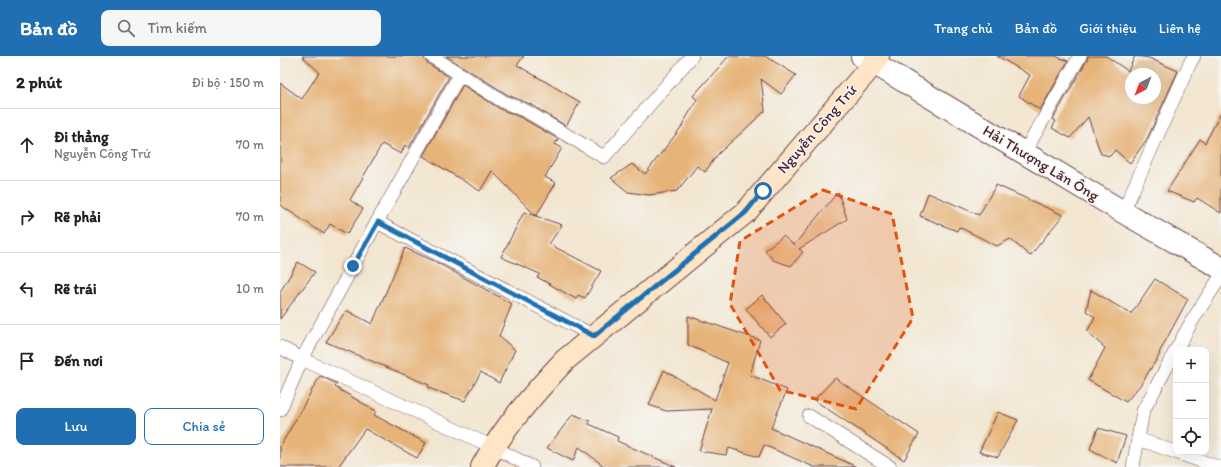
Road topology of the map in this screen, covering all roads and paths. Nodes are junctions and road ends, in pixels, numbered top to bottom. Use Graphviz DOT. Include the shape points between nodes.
graph roads {
  1 [pos="431,56"];
  2 [pos="692,56"];
  3 [pos="1080,56"];
  4 [pos="1194,56"];
  5 [pos="871,58"];
  6 [pos="460,74"];
  7 [pos="1024,153"];
  8 [pos="1122,212"];
  9 [pos="378,222"];
  10 [pos="1221,268"];
  11 [pos="1221,276"];
  12 [pos="594,336"];
  13 [pos="280,347"];
  14 [pos="1178,347"];
  15 [pos="1173,356"];
  16 [pos="302,359"];
  17 [pos="280,410"];
  18 [pos="809,416"];
  19 [pos="1138,439"];
  20 [pos="493,447"];
  21 [pos="482,467"];
  22 [pos="532,467"];
  23 [pos="890,467"];
  24 [pos="1133,467"];
  25 [pos="1218,467"];
  1 -- 6 [label="lane"];
  2 -- 6 [label="lane" via="604,157 526,111 504,102"];
  3 -- 7 [label="lane"];
  4 -- 8 [label="lane"];
  5 -- 7 [label="street, Hải Thượng Lãn Ông"];
  5 -- 12 [label="main road, Nguyễn Công Trứ" via="746,212"];
  6 -- 9 [label="lane"];
  7 -- 8 [label="street, Hải Thượng Lãn Ông"];
  8 -- 10 [label="street, Hải Thượng Lãn Ông"];
  9 -- 12 [label="lane"];
  9 -- 16 [label="lane"];
  11 -- 14 [label="lane"];
  12 -- 20 [label="main road, Nguyễn Công Trứ" via="565,360 540,387"];
  13 -- 16 [label="lane"];
  15 -- 19 [label="lane" via="1143,411"];
  16 -- 17 [label="lane"];
  16 -- 20 [label="lane"];
  18 -- 23 [label="lane"];
  19 -- 24 [label="lane"];
  19 -- 25 [label="lane"];
  20 -- 21 [label="main road, Nguyễn Công Trứ"];
  20 -- 22 [label="lane"];
}
